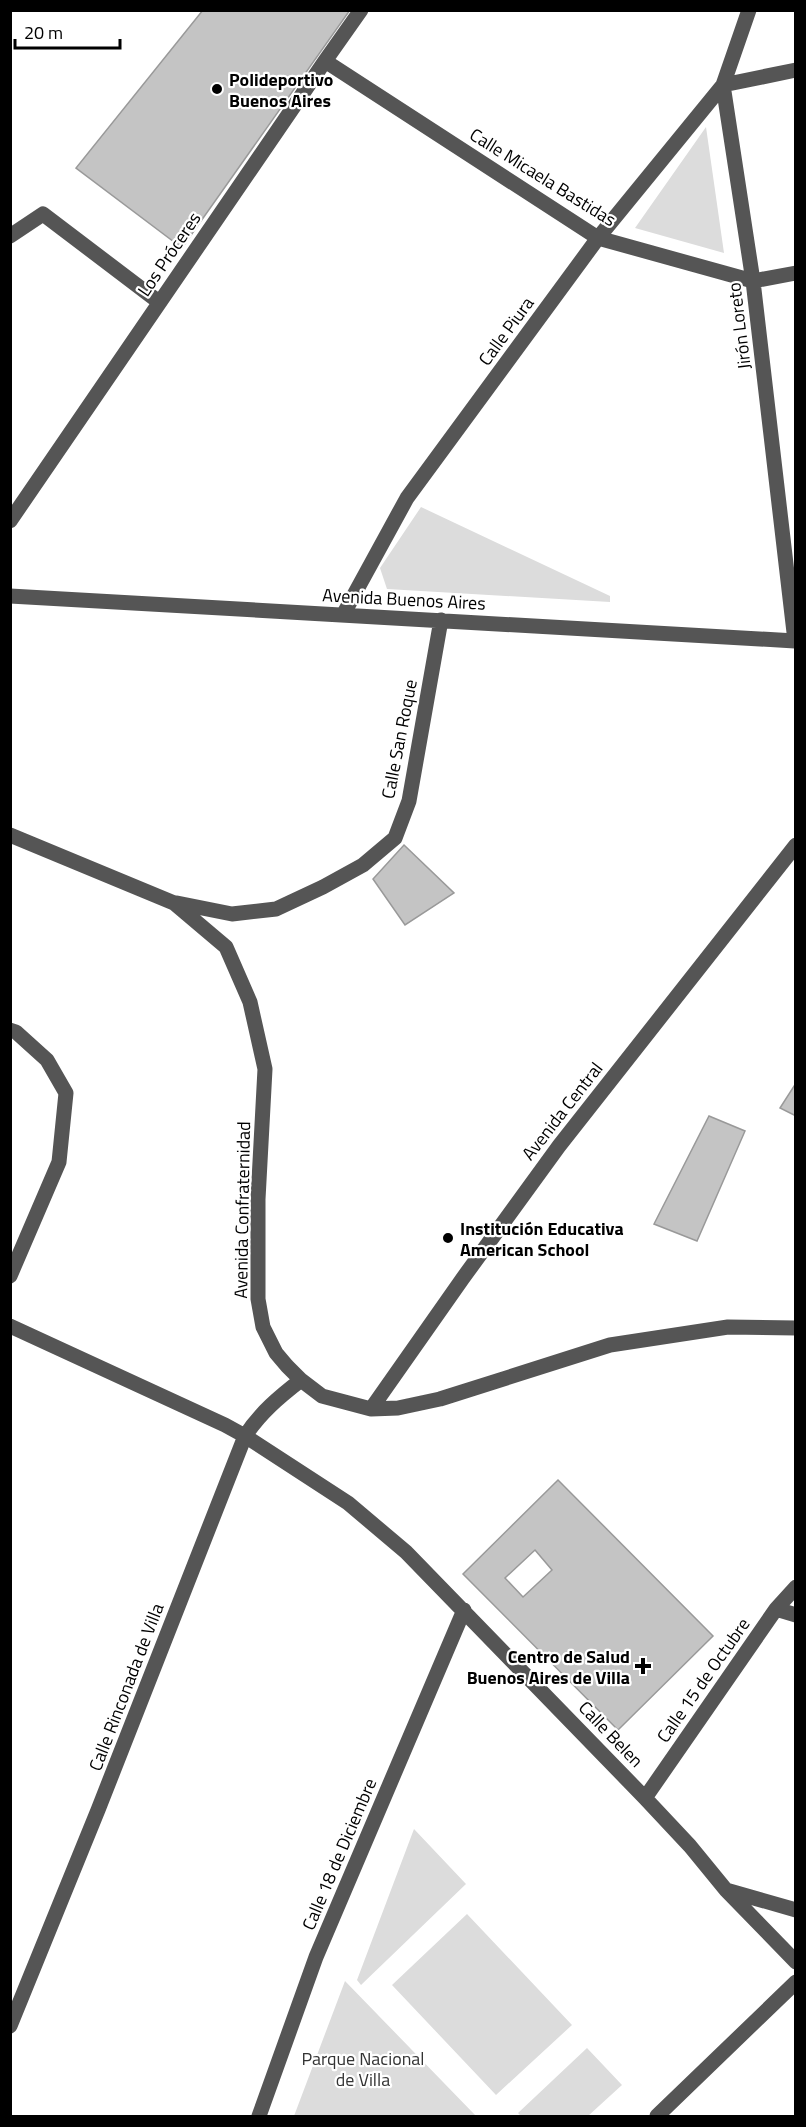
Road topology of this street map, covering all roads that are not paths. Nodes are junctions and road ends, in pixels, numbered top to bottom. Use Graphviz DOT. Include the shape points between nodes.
graph roads {
  1 [pos="361,10"];
  2 [pos="749,10"];
  3 [pos="325,61"];
  4 [pos="795,70"];
  5 [pos="723,85"];
  6 [pos="10,236"];
  7 [pos="598,238"];
  8 [pos="795,273"];
  9 [pos="753,281"];
  10 [pos="159,302"];
  11 [pos="10,521"];
  12 [pos="10,596"];
  13 [pos="343,615"];
  14 [pos="441,620"];
  15 [pos="795,641"];
  16 [pos="10,835"];
  17 [pos="795,845"];
  18 [pos="174,903"];
  19 [pos="13,1031"];
  20 [pos="10,1276"];
  21 [pos="10,1326"];
  22 [pos="795,1328"];
  23 [pos="301,1380"];
  24 [pos="370,1409"];
  25 [pos="245,1436"];
  26 [pos="795,1587"];
  27 [pos="776,1609"];
  28 [pos="464,1610"];
  29 [pos="795,1615"];
  30 [pos="645,1798"];
  31 [pos="726,1890"];
  32 [pos="795,1910"];
  33 [pos="795,1962"];
  34 [pos="795,1983"];
  35 [pos="10,2026"];
  36 [pos="259,2116"];
  37 [pos="657,2116"];
  1 -- 3 [label="street, Los Próceres"];
  2 -- 5 [label="street, Jirón Loreto"];
  3 -- 7 [label="street, Calle Micaela Bastidas"];
  3 -- 10 [label="street, Los Próceres"];
  4 -- 5 [label="street"];
  5 -- 7 [label="street, Calle Piura"];
  5 -- 9 [label="street, Jirón Loreto"];
  6 -- 10 [label="street" via="43,214"];
  7 -- 9 [label="street, Calle Micaela Bastidas"];
  7 -- 13 [label="street, Calle Piura" via="406,498"];
  8 -- 9 [label="street, Calle Micaela Bastidas"];
  9 -- 15 [label="street, Jirón Loreto"];
  10 -- 11 [label="street, Los Próceres"];
  12 -- 13 [label="street, Avenida Buenos Aires"];
  13 -- 14 [label="street, Avenida Buenos Aires"];
  14 -- 15 [label="street, Avenida Buenos Aires"];
  14 -- 18 [label="street, Calle San Roque" via="409,801 394,838 363,865 276,909 232,914"];
  16 -- 18 [label="street, Avenida Confraternidad"];
  17 -- 24 [label="street, Avenida Central" via="559,1146"];
  18 -- 23 [label="street, Avenida Confraternidad" via="226,947 250,1002 265,1069 258,1199 258,1299 263,1327 276,1353"];
  19 -- 20 [label="street" via="47,1060 66,1094 59,1162"];
  21 -- 25 [label="street, Calle Belen"];
  22 -- 24 [label="street, Avenida Confraternidad" via="728,1327 610,1345 440,1399"];
  23 -- 24 [label="street, Avenida Confraternidad" via="322,1396"];
  23 -- 25 [label="street, Calle Rinconada de Villa" via="271,1403"];
  25 -- 28 [label="street, Calle Belen" via="348,1503 406,1552"];
  25 -- 35 [label="street, Calle Rinconada de Villa"];
  26 -- 27 [label="street, Calle 15 de Octubre"];
  27 -- 29 [label="street"];
  27 -- 30 [label="street, Calle 15 de Octubre"];
  28 -- 30 [label="street, Calle Belen"];
  28 -- 36 [label="street, Calle 18 de Diciembre" via="316,1957"];
  30 -- 31 [label="street, Calle Belen"];
  31 -- 32 [label="street"];
  31 -- 33 [label="street, Calle Belen"];
  34 -- 37 [label="street"];
}
